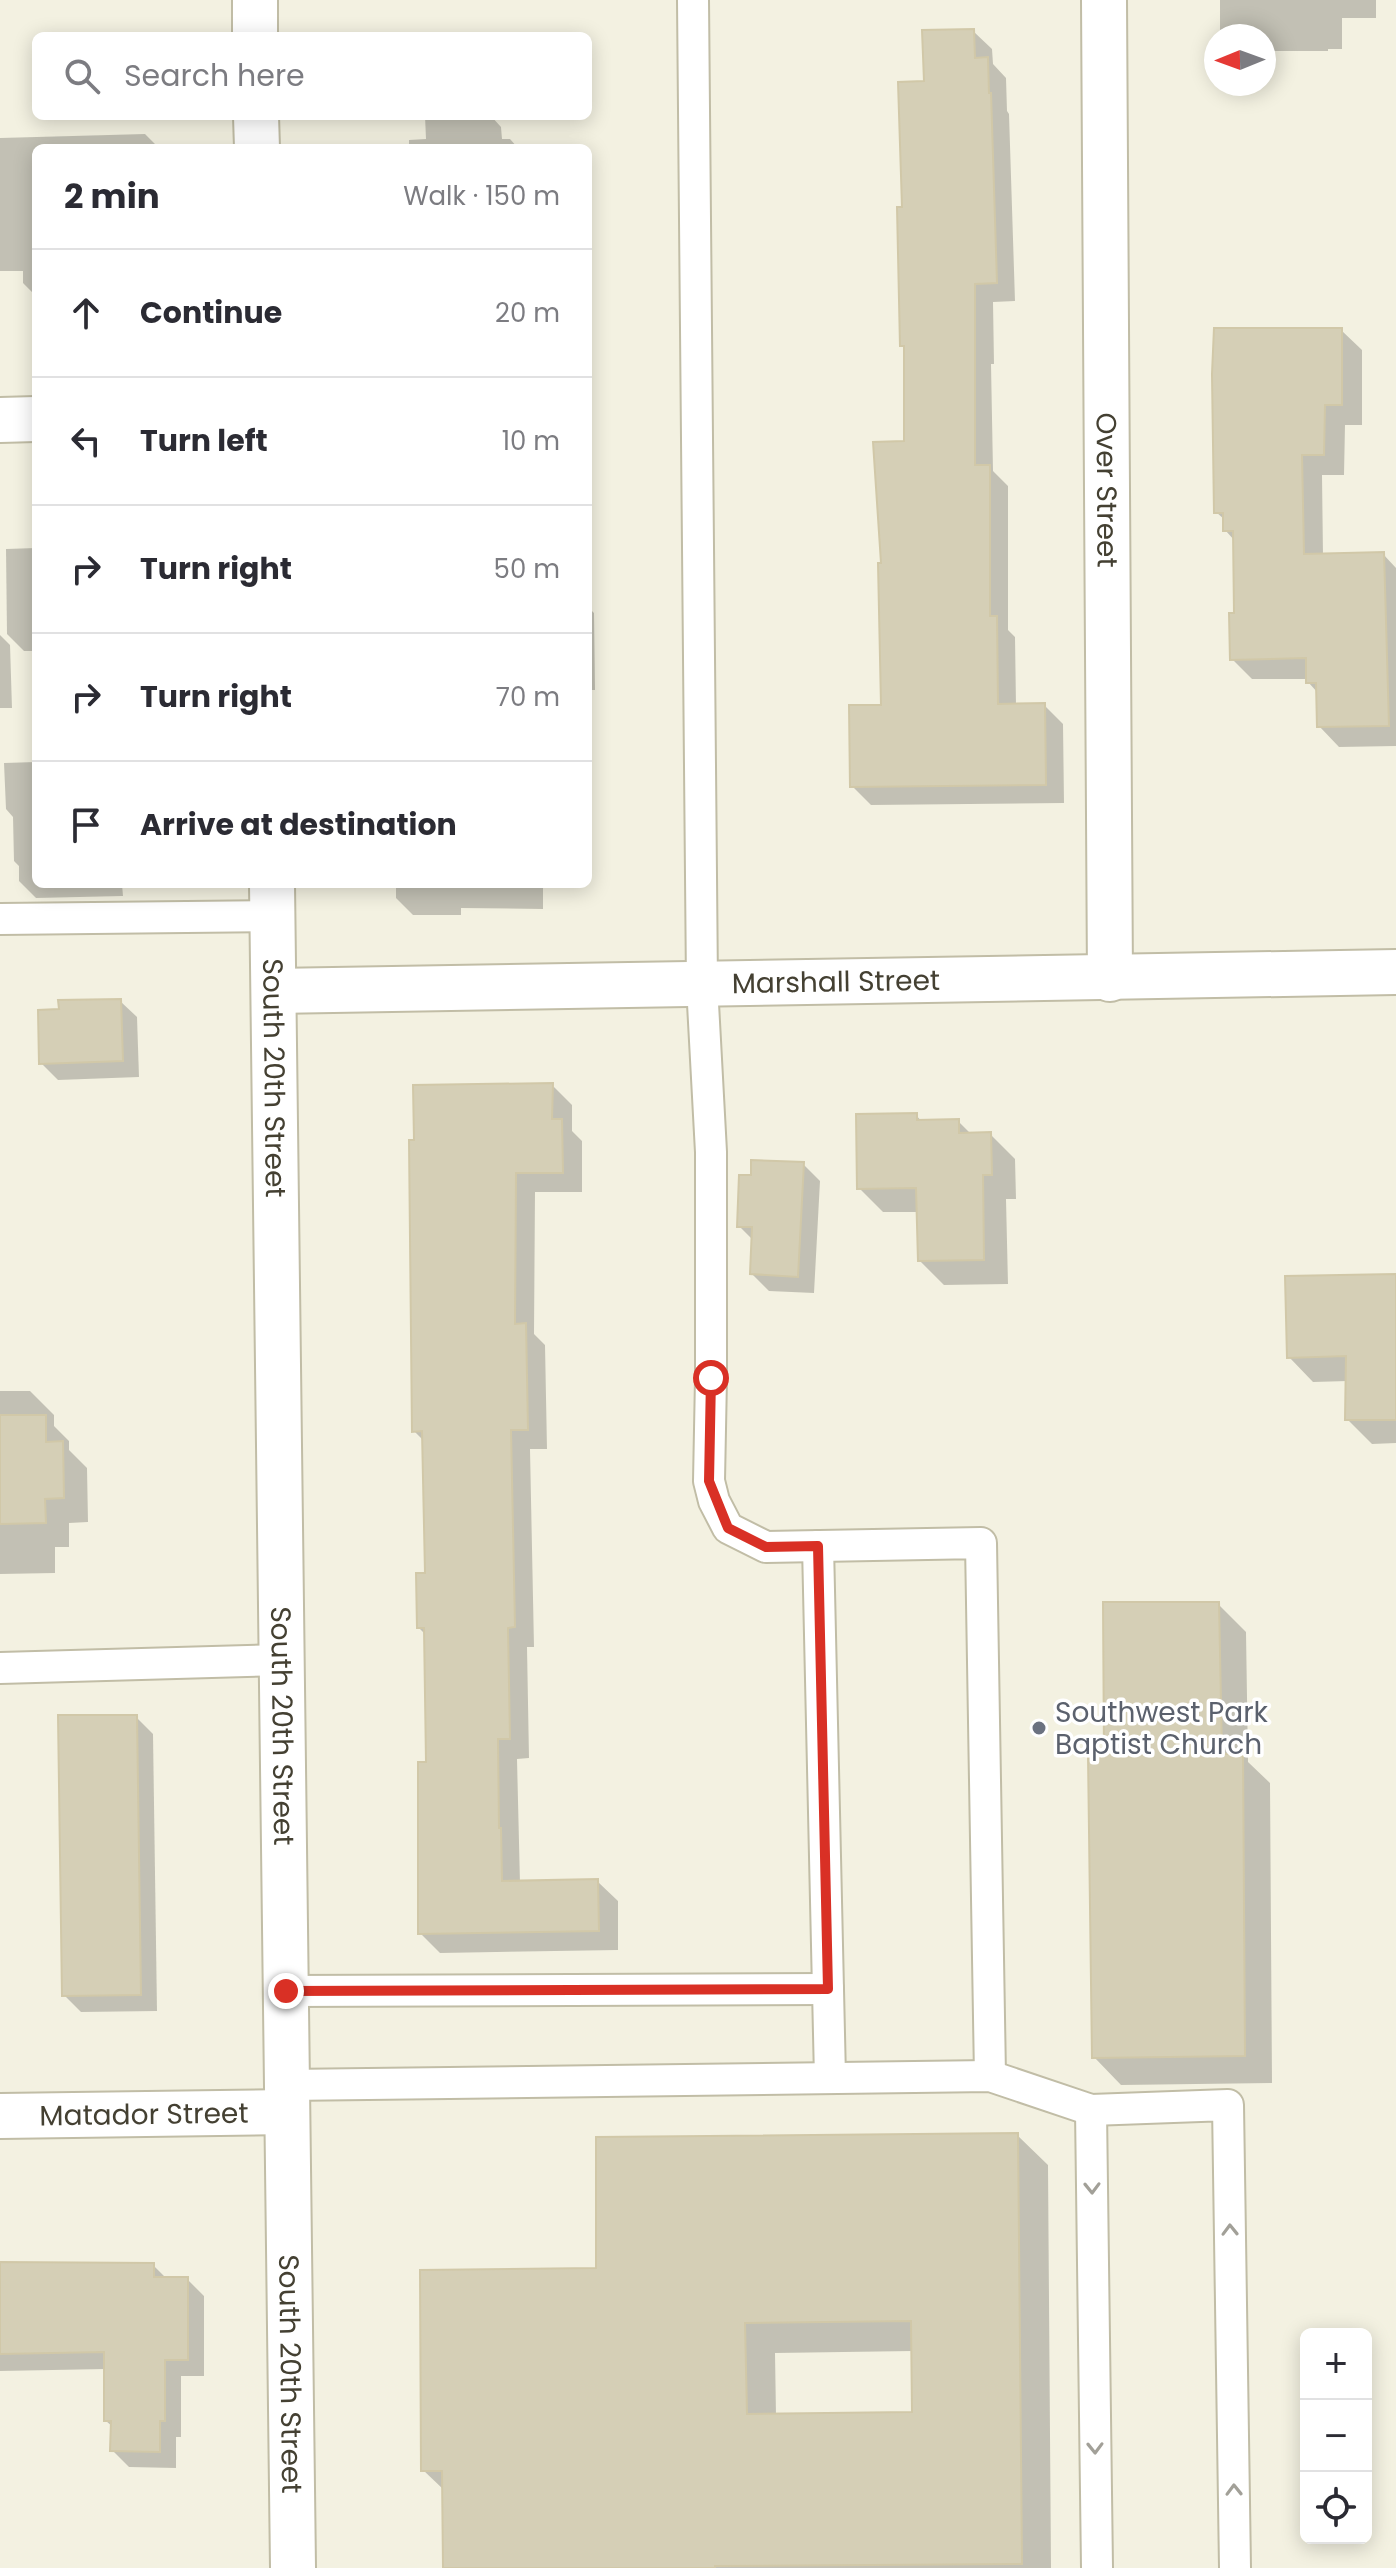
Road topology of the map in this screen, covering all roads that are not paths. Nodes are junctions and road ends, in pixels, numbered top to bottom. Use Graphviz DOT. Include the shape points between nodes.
graph roads {
  1 [pos="255,0"];
  2 [pos="693,0"];
  3 [pos="1104,0"];
  4 [pos="255,32"];
  5 [pos="256,120"];
  6 [pos="257,144"];
  7 [pos="32,419"];
  8 [pos="0,420"];
  9 [pos="272,900"];
  10 [pos="0,919"];
  11 [pos="1396,972"];
  12 [pos="1110,979"];
  13 [pos="702,985"];
  14 [pos="274,991"];
  15 [pos="818,1546"];
  16 [pos="282,1660"];
  17 [pos="0,1668"];
  18 [pos="828,1989"];
  19 [pos="286,1991"];
  20 [pos="990,2076"];
  21 [pos="830,2078"];
  22 [pos="287,2098"];
  23 [pos="1091,2110"];
  24 [pos="0,2116"];
  25 [pos="293,2568"];
  26 [pos="1097,2568"];
  27 [pos="1235,2568"];
  1 -- 4 [label="street"];
  2 -- 13 [label="lane"];
  3 -- 12 [label="street, Over Street"];
  5 -- 6 [label="street"];
  7 -- 8 [label="street"];
  9 -- 10 [label="lane"];
  9 -- 14 [label="street, South 20th Street"];
  11 -- 12 [label="street, Marshall Street"];
  12 -- 13 [label="street, Marshall Street"];
  13 -- 14 [label="street, Marshall Street"];
  13 -- 15 [label="lane" via="711,1152 709,1481 728,1528 766,1547"];
  14 -- 16 [label="street, South 20th Street"];
  15 -- 18 [label="lane"];
  15 -- 20 [label="lane" via="981,1543"];
  16 -- 17 [label="lane"];
  16 -- 19 [label="street, South 20th Street"];
  18 -- 19 [label="lane"];
  18 -- 21 [label="lane"];
  19 -- 22 [label="street, South 20th Street"];
  20 -- 21 [label="lane"];
  20 -- 23 [label="lane"];
  21 -- 22 [label="lane"];
  22 -- 24 [label="street, Matador Street"];
  22 -- 25 [label="street, South 20th Street"];
  23 -- 26 [label="lane, one-way"];
  27 -- 23 [label="lane, one-way" via="1228,2105"];
}
